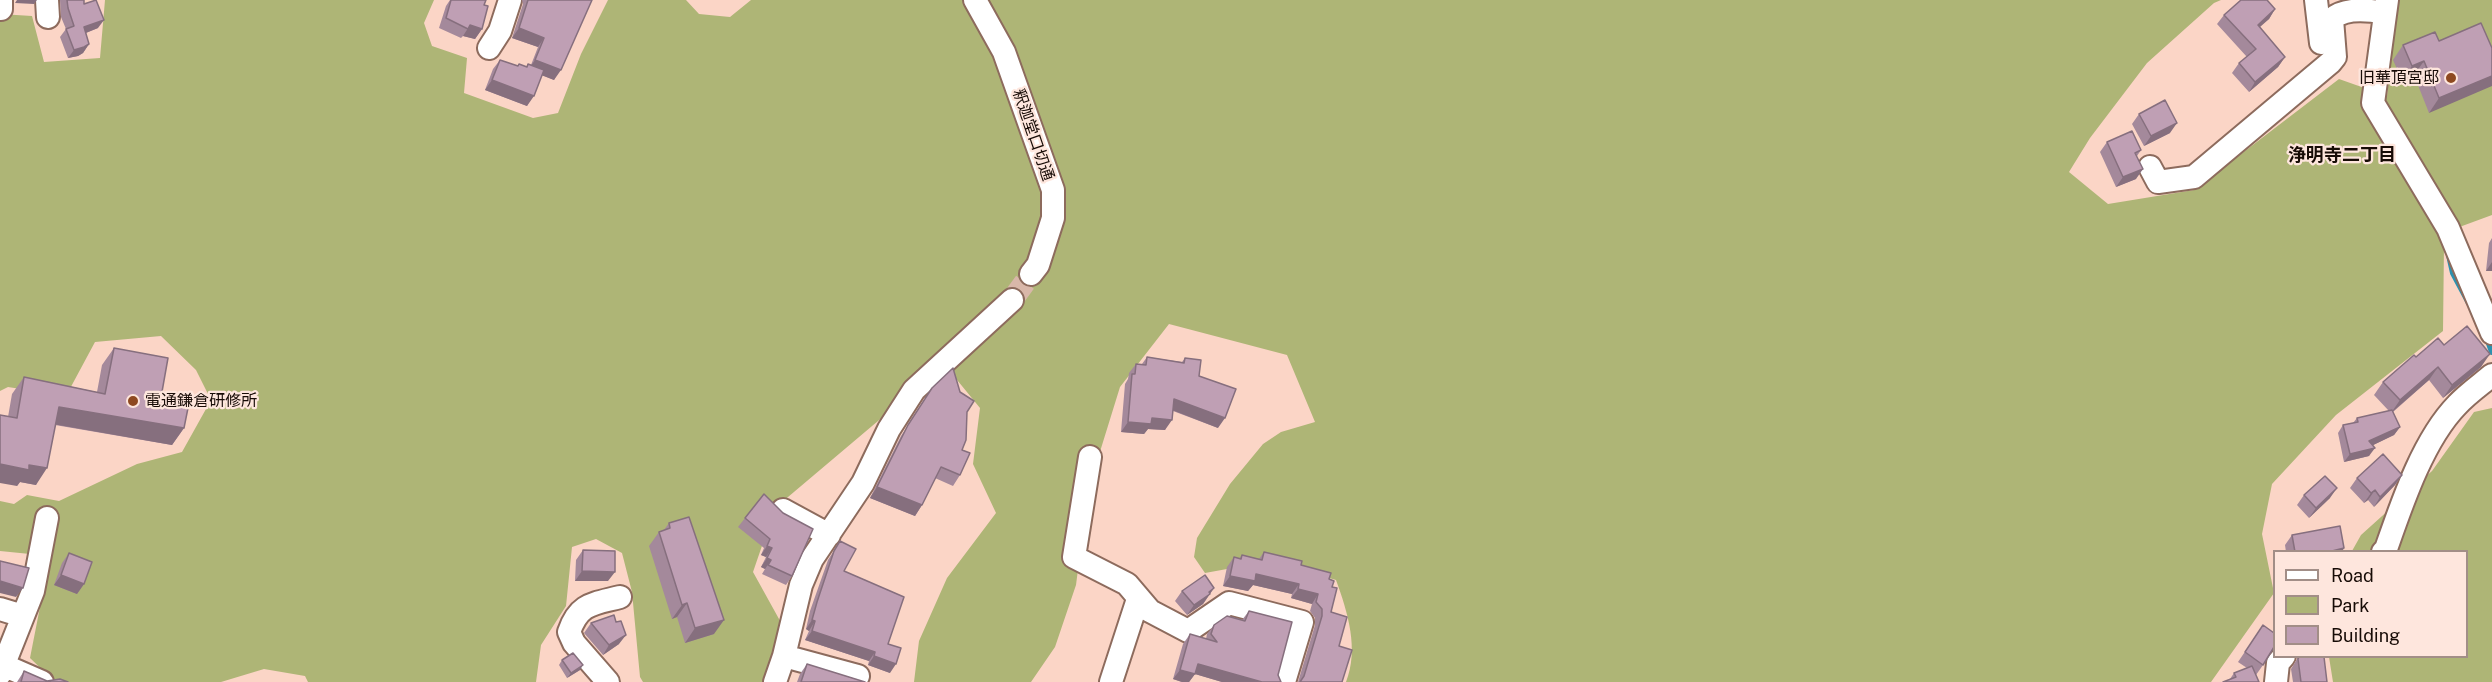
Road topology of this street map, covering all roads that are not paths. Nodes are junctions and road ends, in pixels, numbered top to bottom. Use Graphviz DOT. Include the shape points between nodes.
graph roads {
  1 [pos="510,0"];
  2 [pos="975,0"];
  3 [pos="2316,0"];
  4 [pos="2386,7"];
  5 [pos="489,48"];
  6 [pos="2313,59"];
  7 [pos="2150,167"];
  8 [pos="1032,274"];
  9 [pos="1011,300"];
  10 [pos="2492,333"];
  11 [pos="2492,375"];
  12 [pos="1090,457"];
  13 [pos="783,510"];
  14 [pos="47,518"];
  15 [pos="829,535"];
  16 [pos="2385,550"];
  17 [pos="620,597"];
  18 [pos="1138,599"];
  19 [pos="0,609"];
  20 [pos="23,616"];
  21 [pos="784,656"];
  22 [pos="2283,658"];
  23 [pos="2,670"];
  24 [pos="858,676"];
  25 [pos="42,682"];
  26 [pos="608,682"];
  27 [pos="775,682"];
  28 [pos="1111,682"];
  29 [pos="1284,682"];
  30 [pos="2276,682"];
  1 -- 5 [label="street" via="500,31"];
  2 -- 8 [label="street, 釈迦堂口切通" via="1004,52 1053,190 1053,218"];
  3 -- 6 [label="street" via="2322,49"];
  4 -- 7 [label="street" via="2332,19 2335,57 2331,62 2194,177 2158,182"];
  4 -- 10 [label="street" via="2373,103 2448,228"];
  9 -- 15 [label="street" via="914,390 889,429 864,483"];
  11 -- 16 [label="street" via="2456,405 2428,445"];
  12 -- 18 [label="street" via="1074,557 1127,584"];
  13 -- 15 [label="street"];
  14 -- 20 [label="street" via="33,591"];
  15 -- 21 [label="street" via="812,559 801,585"];
  17 -- 26 [label="street" via="586,606 576,615 569,632"];
  18 -- 28 [label="street"];
  18 -- 29 [label="street" via="1150,611 1188,631 1229,603 1302,622"];
  19 -- 20 [label="street"];
  20 -- 23 [label="street"];
  21 -- 24 [label="street"];
  21 -- 27 [label="street"];
  22 -- 30 [label="street" via="2278,663"];
  23 -- 25 [label="street"];
}
